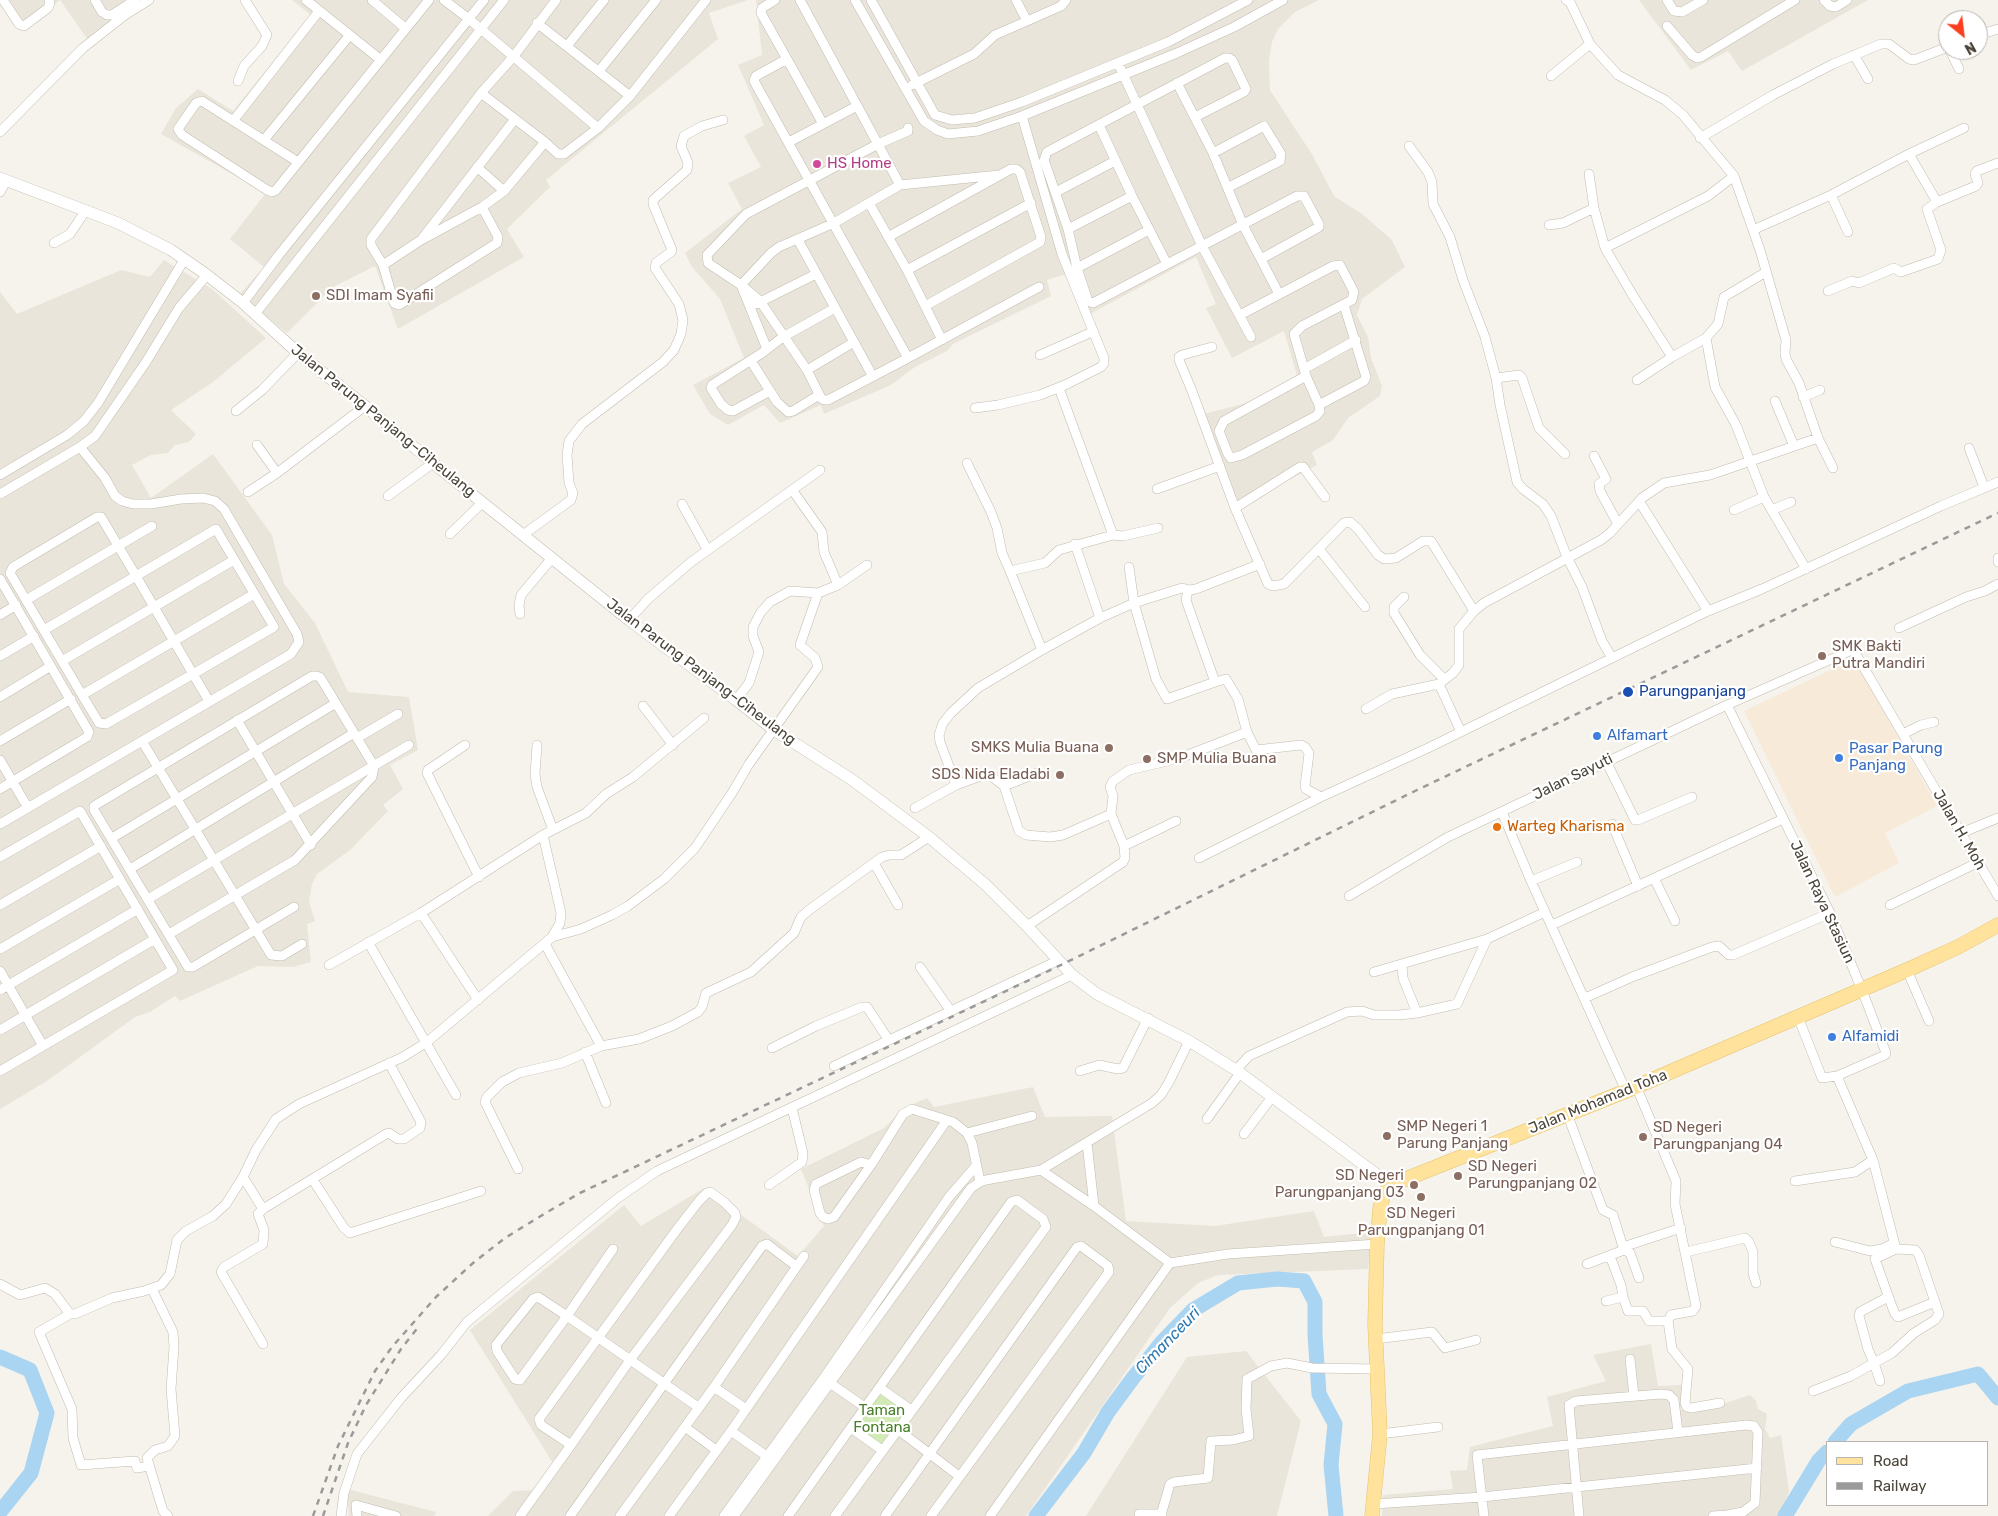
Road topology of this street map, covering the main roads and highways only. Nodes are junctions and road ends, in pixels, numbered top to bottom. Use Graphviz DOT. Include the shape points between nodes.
graph roads {
  1 [pos="1998,925"];
  2 [pos="1373,1510"];
  1 -- 2 [label="main road, Jalan Mohamad Toha" via="1958,947 1862,990 1568,1116 1391,1185 1380,1209 1376,1244 1380,1434"];
}
